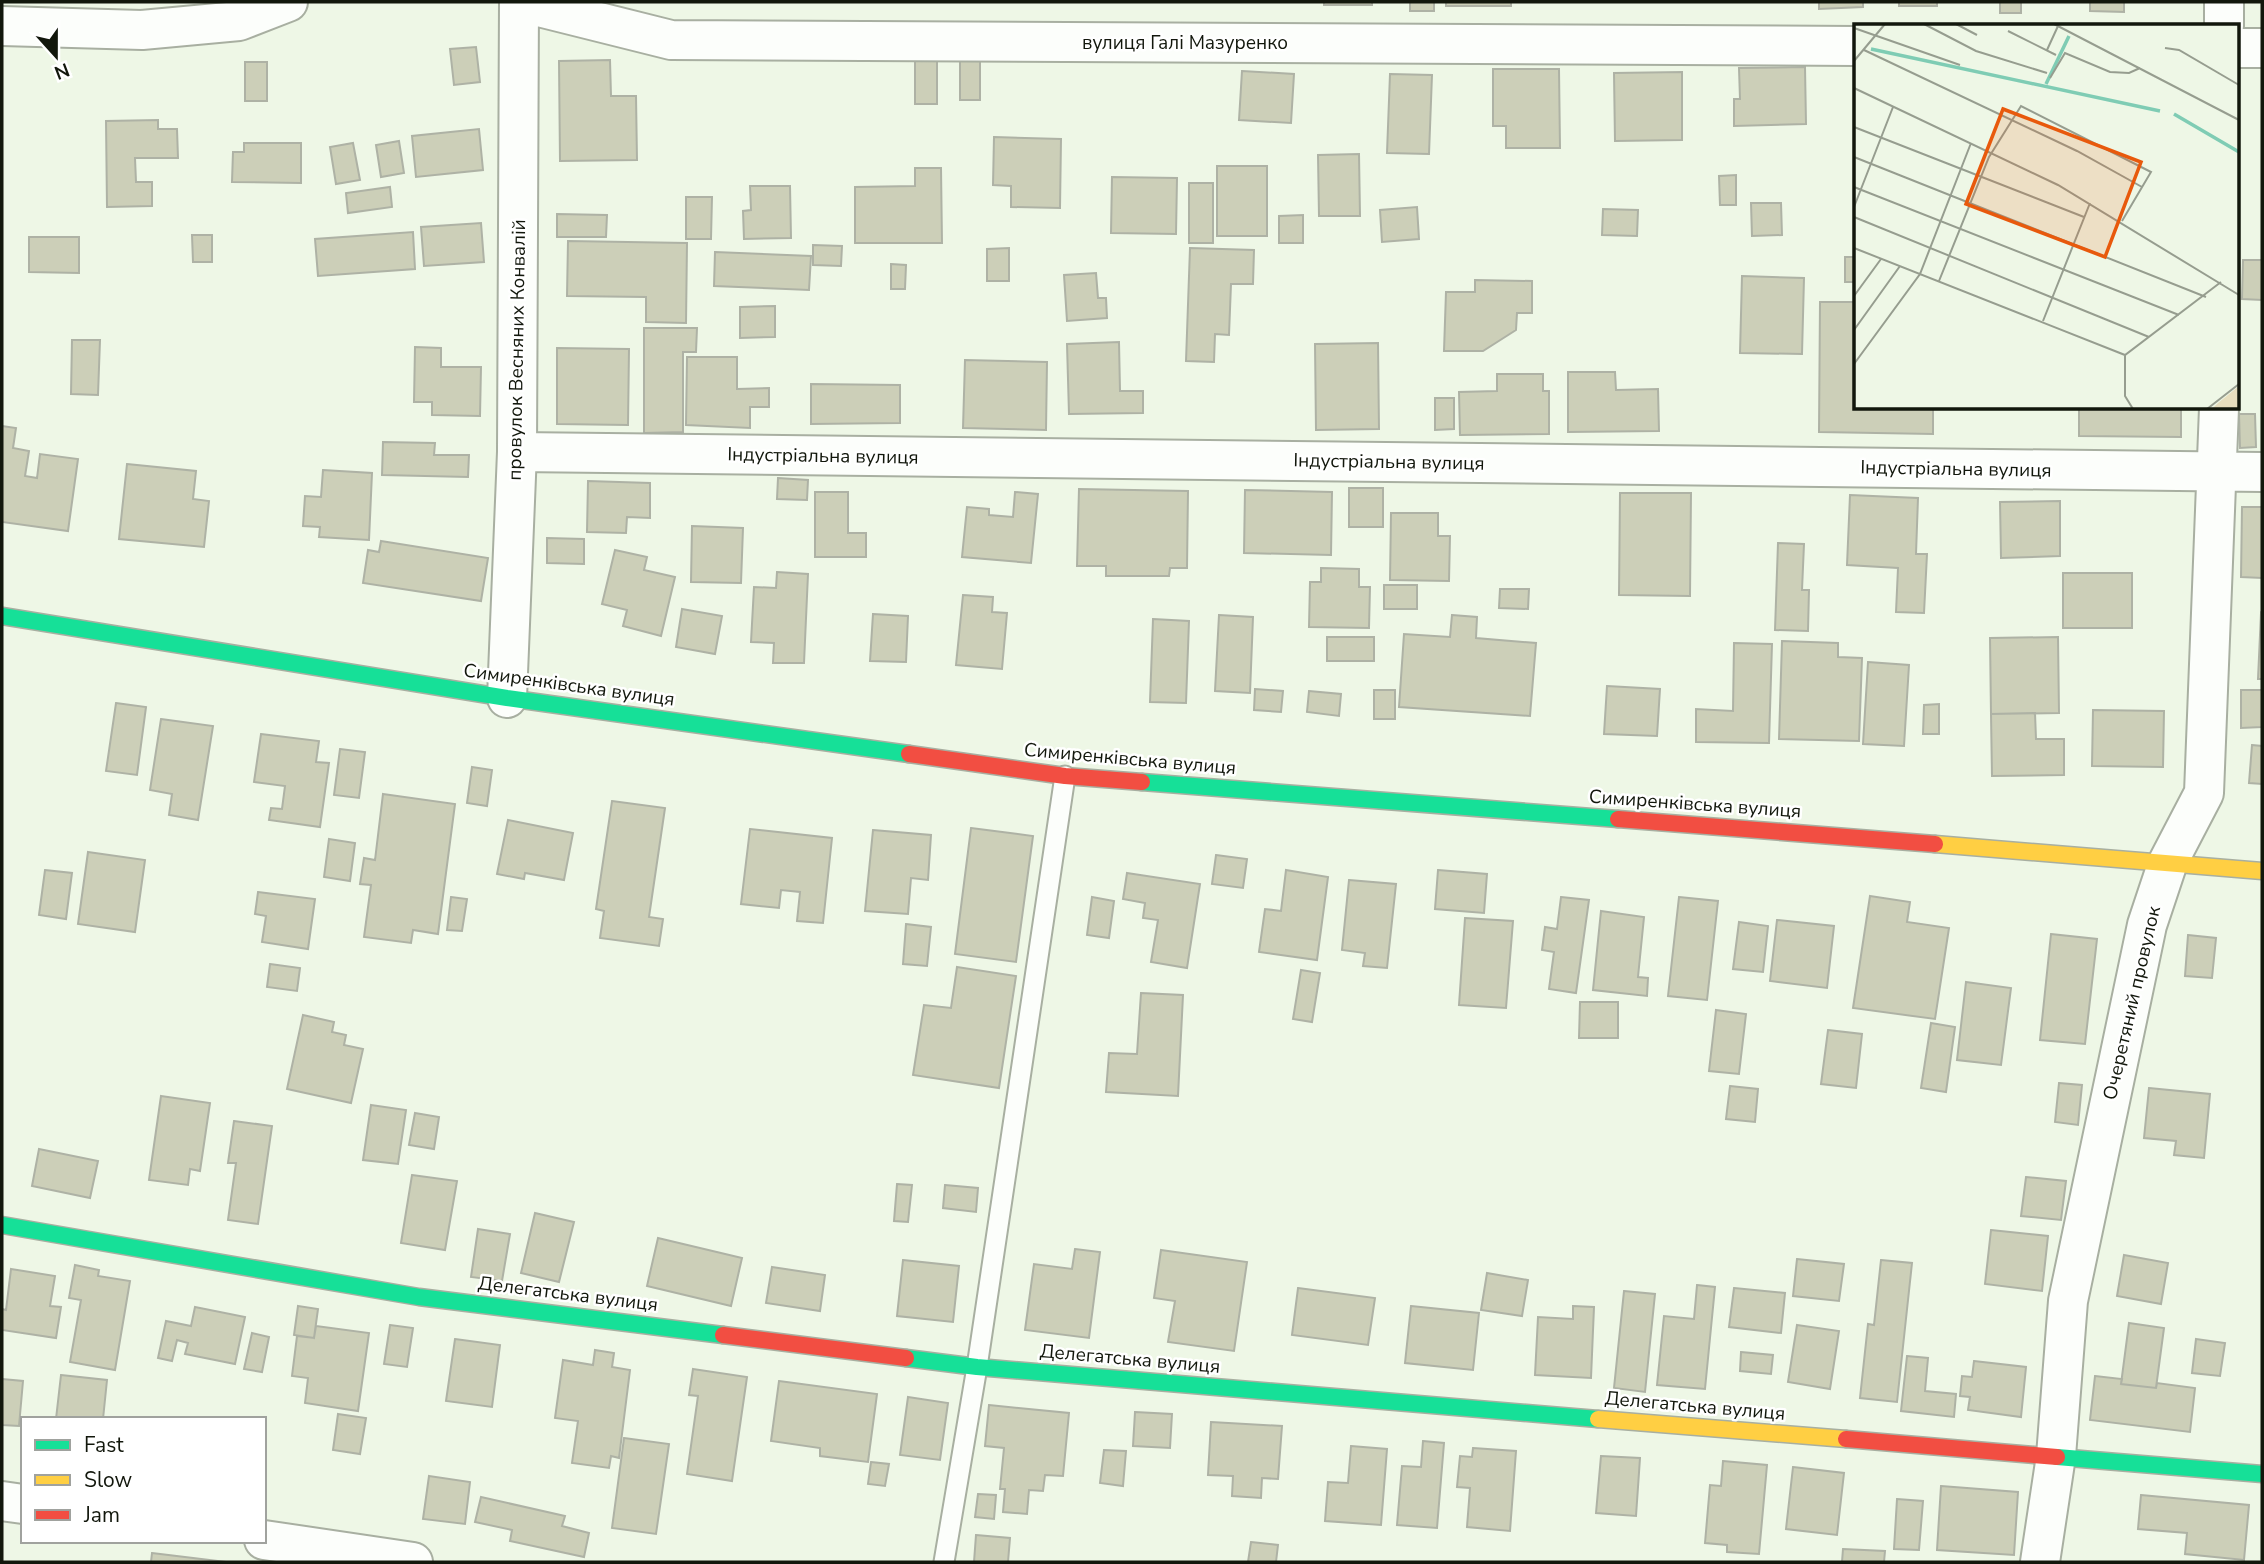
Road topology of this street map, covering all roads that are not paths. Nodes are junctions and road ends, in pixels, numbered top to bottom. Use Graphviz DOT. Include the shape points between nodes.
graph roads {
  1 [pos="288,2"];
  2 [pos="519,2"];
  3 [pos="2224,2"];
  4 [pos="2224,24"];
  5 [pos="2,26"];
  6 [pos="1854,46"];
  7 [pos="2240,48"];
  8 [pos="2262,48"];
  9 [pos="2218,410"];
  10 [pos="517,452"];
  11 [pos="2218,472"];
  12 [pos="2262,472"];
  13 [pos="2,616"];
  14 [pos="506,698"];
  15 [pos="1065,776"];
  16 [pos="2168,862"];
  17 [pos="2262,871"];
  18 [pos="2,1225"];
  19 [pos="977,1367"];
  20 [pos="2056,1457"];
  21 [pos="2262,1474"];
  22 [pos="2,1501"];
  23 [pos="21,1504"];
  24 [pos="266,1540"];
  25 [pos="413,1562"];
  26 [pos="944,1562"];
  27 [pos="2040,1562"];
  1 -- 5 [label="street" via="239,21 142,30"];
  2 -- 6 [label="street, вулиця Галі Мазуренко" via="671,40"];
  2 -- 10 [label="street, провулок Весняних Конвалій"];
  3 -- 4 [label="street"];
  7 -- 8 [label="street"];
  9 -- 11 [label="street, Очеретяний провулок"];
  10 -- 11 [label="street, Індустріальна вулиця"];
  10 -- 14 [label="street, провулок Весняних Конвалій"];
  11 -- 12 [label="street, Індустріальна вулиця"];
  11 -- 16 [label="street, Очеретяний провулок" via="2204,793"];
  13 -- 14 [label="main road, Симиренківська вулиця"];
  14 -- 15 [label="main road, Симиренківська вулиця"];
  15 -- 16 [label="main road, Симиренківська вулиця"];
  15 -- 19 [label="lane"];
  16 -- 17 [label="main road, Симиренківська вулиця"];
  16 -- 20 [label="street, Очеретяний провулок" via="2147,925 2068,1301"];
  18 -- 19 [label="main road, Делегатська вулиця" via="419,1297"];
  19 -- 20 [label="main road, Делегатська вулиця"];
  19 -- 26 [label="lane"];
  20 -- 21 [label="main road, Делегатська вулиця"];
  20 -- 27 [label="street, Очеретяний провулок"];
  22 -- 23 [label="street"];
  24 -- 25 [label="street"];
}
